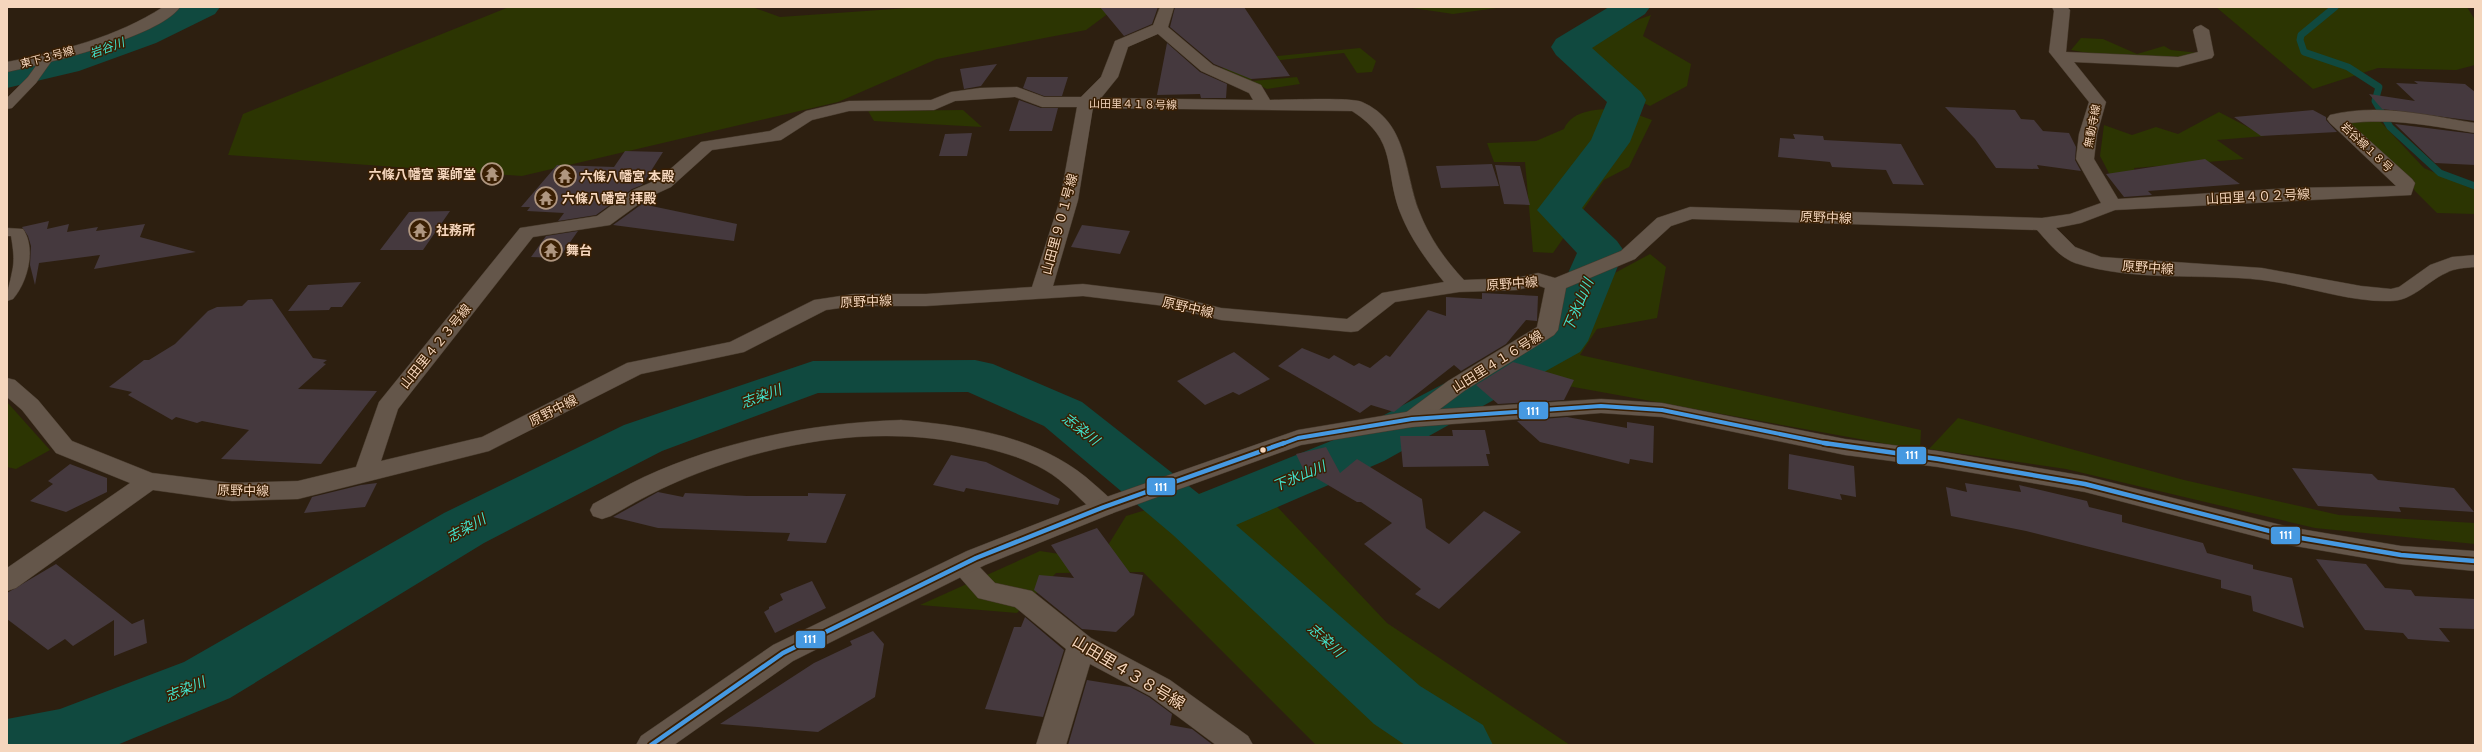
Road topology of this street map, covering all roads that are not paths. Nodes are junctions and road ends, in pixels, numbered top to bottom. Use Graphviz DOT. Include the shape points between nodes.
graph roads {
  1 [pos="173,7"];
  2 [pos="1167,7"];
  3 [pos="2059,7"];
  4 [pos="1160,28"];
  5 [pos="2201,30"];
  6 [pos="2062,57"];
  7 [pos="47,59"];
  8 [pos="7,67"];
  9 [pos="1086,102"];
  10 [pos="7,105"];
  11 [pos="1264,105"];
  12 [pos="2475,128"];
  13 [pos="2404,191"];
  14 [pos="2112,205"];
  15 [pos="2042,224"];
  16 [pos="7,232"];
  17 [pos="527,232"];
  18 [pos="2475,261"];
  19 [pos="1557,285"];
  20 [pos="1459,286"];
  21 [pos="1041,291"];
  22 [pos="7,296"];
  23 [pos="7,385"];
  24 [pos="1412,419"];
  25 [pos="366,472"];
  26 [pos="149,481"];
  27 [pos="1104,507"];
  28 [pos="602,510"];
  29 [pos="2475,561"];
  30 [pos="962,565"];
  31 [pos="7,581"];
  32 [pos="1081,646"];
  33 [pos="651,745"];
  34 [pos="1052,745"];
  35 [pos="1238,745"];
  1 -- 7 [label="street, 東下３号線" via="148,22"];
  2 -- 4 [label="street"];
  3 -- 6 [label="street, 無動寺線" via="2062,10 2057,52"];
  4 -- 9 [label="street" via="1121,44 1114,68 1101,91"];
  4 -- 11 [label="street" via="1207,68 1255,89"];
  5 -- 6 [label="street" via="2206,55 2178,62"];
  6 -- 14 [label="street, 無動寺線" via="2098,102 2088,134 2086,160"];
  7 -- 8 [label="street, 東下３号線"];
  7 -- 10 [label="lane" via="32,80"];
  9 -- 11 [label="street, 山田里４１８号線"];
  9 -- 17 [label="street, 山田里４１８号線" via="1042,102 1017,92 951,97 934,105 849,106 806,116 776,136 707,146 665,183 640,194 603,221"];
  9 -- 21 [label="street, 山田里９０１号線" via="1069,200"];
  11 -- 20 [label="street, 山田里４１８号線" via="1356,106 1371,114 1395,144 1409,211 1439,266"];
  12 -- 13 [label="street, 岩谷線１８号" via="2400,116 2372,115 2336,119 2406,183"];
  13 -- 14 [label="street, 山田里４０２号線" via="2291,194"];
  14 -- 15 [label="street" via="2074,219"];
  15 -- 18 [label="street, 原野中線" via="2068,251 2081,258 2101,263 2262,274 2361,292 2391,294 2406,291 2437,269 2452,263"];
  15 -- 19 [label="street, 原野中線" via="1690,213 1664,222 1628,255"];
  16 -- 22 [label="lane" via="18,232 22,267 16,288"];
  17 -- 25 [label="street, 山田里４２３号線" via="387,407"];
  19 -- 20 [label="street, 原野中線" via="1538,279 1517,284"];
  19 -- 24 [label="street, 山田里４１６号線" via="1547,330 1456,386"];
  20 -- 21 [label="street, 原野中線" via="1389,297 1351,326 1221,314 1164,300 1083,290"];
  21 -- 25 [label="street, 原野中線" via="926,300 854,300 820,304 736,347 635,368 489,443"];
  23 -- 26 [label="street, 原野中線" via="30,405 64,447"];
  24 -- 27 [label="street" via="1298,438"];
  24 -- 29 [label="street" via="1601,406 1662,410 1845,447 1938,459 2085,484 2289,536 2401,555"];
  25 -- 26 [label="street, 原野中線" via="298,490 232,492"];
  26 -- 31 [label="street"];
  27 -- 28 [label="street" via="1046,460 1003,444 953,433 867,428 766,443 707,460 659,480"];
  27 -- 30 [label="street"];
  30 -- 32 [label="street, 山田里４３８号線" via="987,591 1023,598"];
  30 -- 33 [label="street" via="783,653"];
  32 -- 34 [label="street"];
  32 -- 35 [label="street, 山田里４３８号線" via="1160,688"];
}
